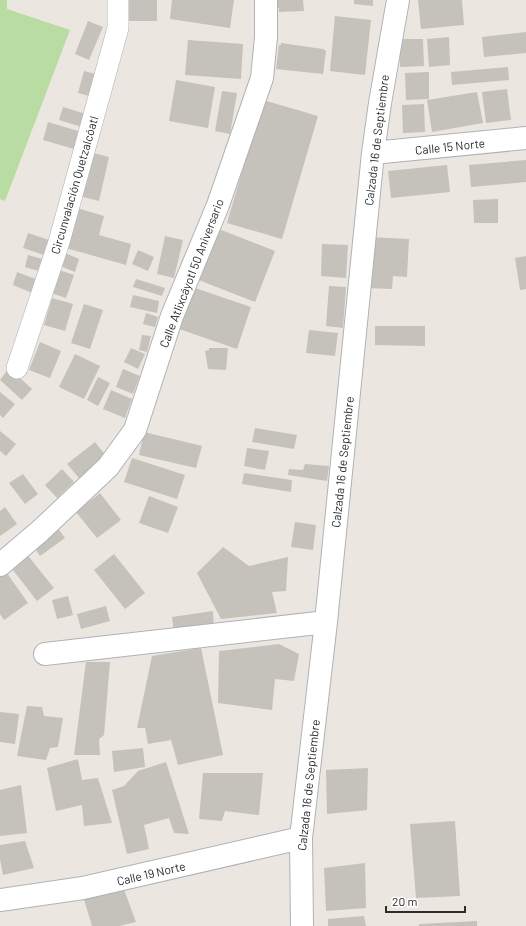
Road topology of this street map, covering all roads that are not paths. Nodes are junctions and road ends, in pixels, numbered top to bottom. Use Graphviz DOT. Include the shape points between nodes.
graph roads {
  1 [pos="118,0"];
  2 [pos="266,0"];
  3 [pos="398,0"];
  4 [pos="526,138"];
  5 [pos="373,154"];
  6 [pos="17,368"];
  7 [pos="0,565"];
  8 [pos="326,622"];
  9 [pos="45,654"];
  10 [pos="301,838"];
  11 [pos="0,900"];
  12 [pos="302,926"];
  1 -- 6 [label="street, Circunvalación Quetzalcóatl" via="118,28 58,242"];
  2 -- 7 [label="street, Calle Atlixcáyotl 50 Aniversario" via="262,78 218,205 172,316 135,430 108,467"];
  3 -- 5 [label="street, Calzada 16 de Septiembre"];
  4 -- 5 [label="street, Calle 15 Norte"];
  5 -- 8 [label="street, Calzada 16 de Septiembre"];
  8 -- 9 [label="street"];
  8 -- 10 [label="street, Calzada 16 de Septiembre"];
  10 -- 11 [label="street, Calle 19 Norte" via="83,888"];
  10 -- 12 [label="street, Calzada 16 de Septiembre"];
}
